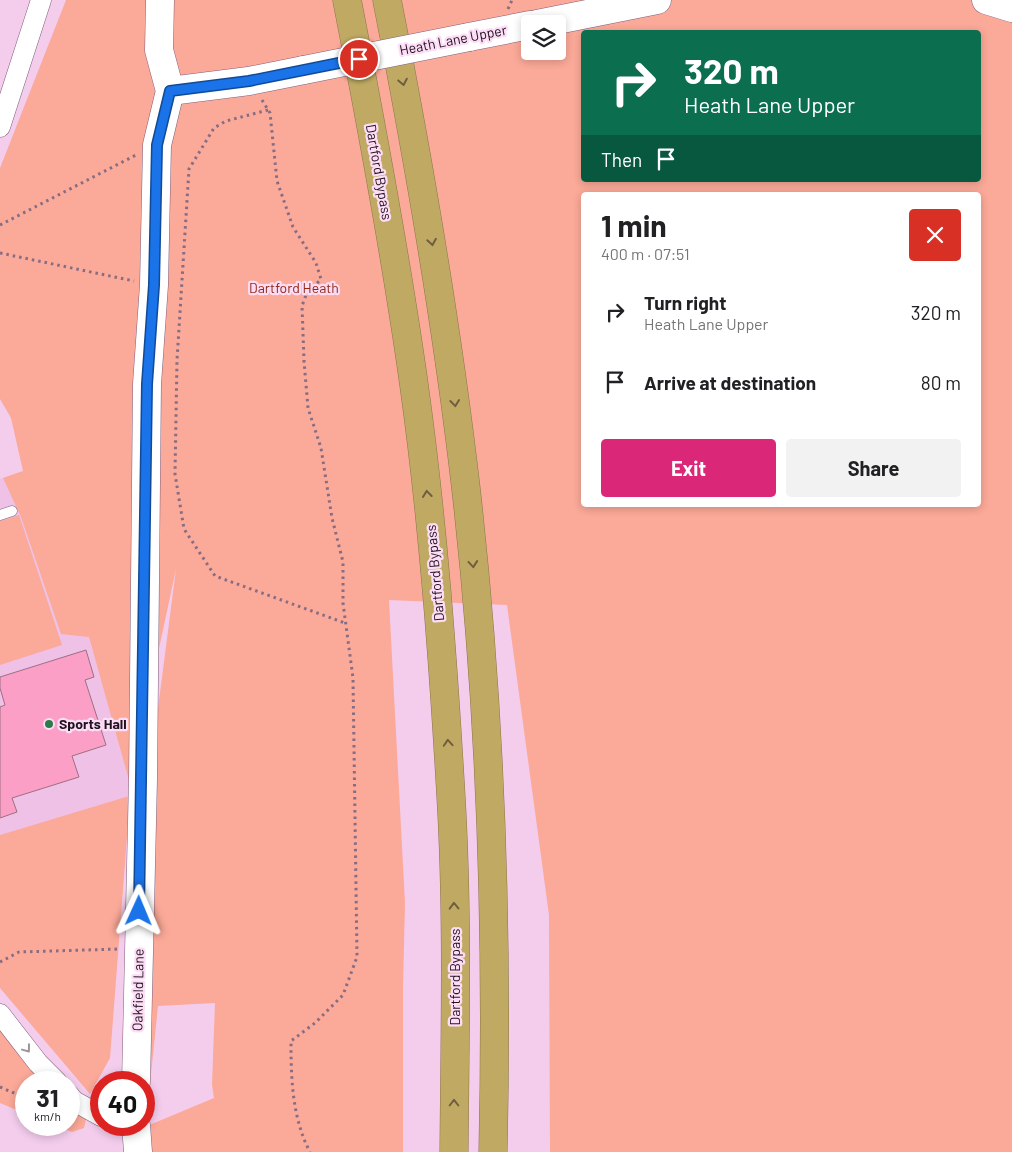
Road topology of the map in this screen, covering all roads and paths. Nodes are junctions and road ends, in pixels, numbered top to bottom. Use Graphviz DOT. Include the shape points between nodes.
graph roads {
  1 [pos="41,0"];
  2 [pos="160,0"];
  3 [pos="347,0"];
  4 [pos="387,0"];
  5 [pos="657,0"];
  6 [pos="986,0"];
  7 [pos="1012,8"];
  8 [pos="566,18"];
  9 [pos="521,27"];
  10 [pos="249,81"];
  11 [pos="170,91"];
  12 [pos="268,110"];
  13 [pos="0,127"];
  14 [pos="157,145"];
  15 [pos="0,225"];
  16 [pos="0,253"];
  17 [pos="154,285"];
  18 [pos="12,511"];
  19 [pos="0,515"];
  20 [pos="346,623"];
  21 [pos="139,949"];
  22 [pos="0,962"];
  23 [pos="0,1014"];
  24 [pos="46,1071"];
  25 [pos="136,1071"];
  26 [pos="0,1087"];
  27 [pos="15,1093"];
  28 [pos="137,1136"];
  29 [pos="138,1152"];
  30 [pos="310,1152"];
  31 [pos="454,1152"];
  32 [pos="493,1152"];
  1 -- 13 [label="street"];
  2 -- 11 [label="street, Oakfield Lane" via="159,50"];
  31 -- 3 [label="highway, Dartford Bypass, one-way" via="455,945 451,800 430,520 414,385 380,174"];
  4 -- 32 [label="highway, one-way" via="428,217 444,325 466,489 482,654 494,920"];
  5 -- 8 [label="street"];
  6 -- 7 [label="street"];
  9 -- 10 [label="street, Heath Lane Upper, bridge"];
  10 -- 11 [label="street, Heath Lane Upper"];
  10 -- 12 [label="path"];
  11 -- 14 [label="street, Oakfield Lane"];
  12 -- 20 [label="path" via="276,181 293,227 316,263 321,279 306,295 302,306 304,361 308,408 321,448 343,562"];
  12 -- 20 [label="path" via="226,121 214,128 189,169 177,360 174,474 184,529 215,576"];
  14 -- 15 [label="path"];
  14 -- 17 [label="street, Oakfield Lane"];
  16 -- 17 [label="path"];
  17 -- 21 [label="street, Oakfield Lane" via="147,384"];
  18 -- 19 [label="lane"];
  20 -- 30 [label="path" via="353,678 357,957 343,995 291,1041 291,1077 301,1135"];
  21 -- 22 [label="path" via="19,952"];
  21 -- 25 [label="street, Oakfield Lane"];
  23 -- 24 [label="street, one-way"];
  26 -- 27 [label="path"];
  28 -- 29 [label="street"];
}
